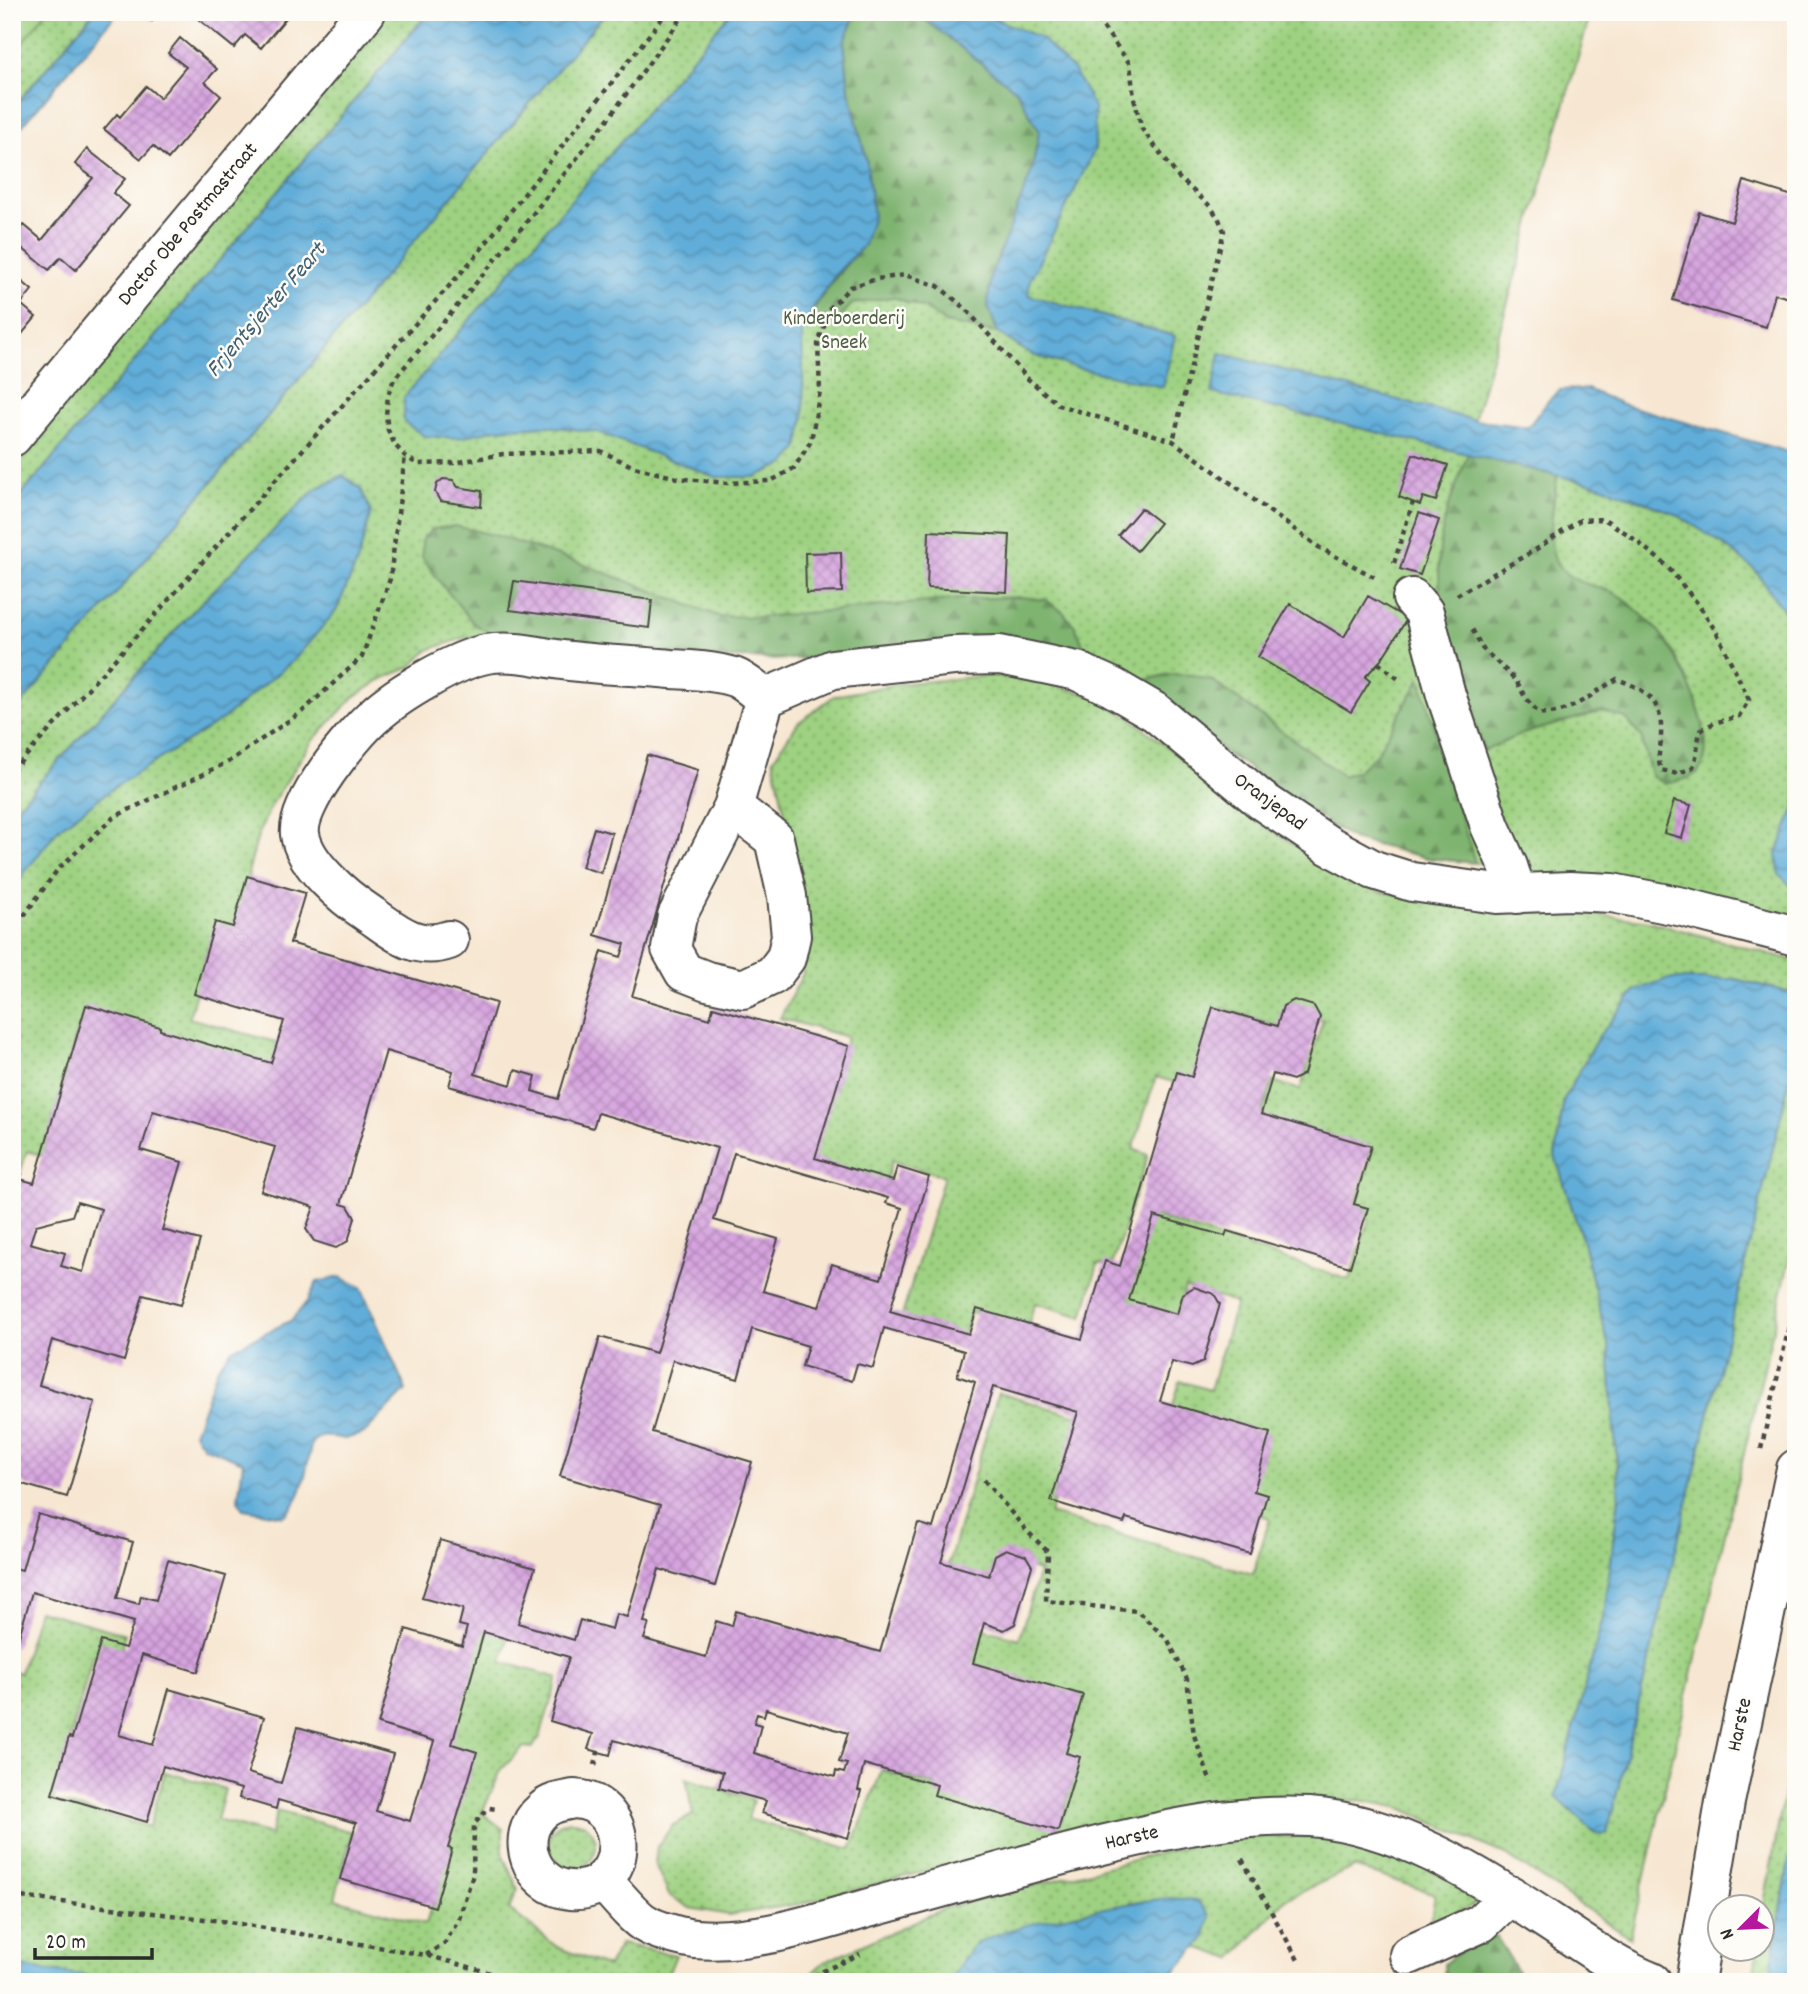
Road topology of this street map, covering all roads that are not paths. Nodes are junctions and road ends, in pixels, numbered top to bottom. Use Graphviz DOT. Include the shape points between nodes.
graph roads {
  1 [pos="366,12"];
  2 [pos="12,437"];
  3 [pos="1400,591"];
  4 [pos="765,698"];
  5 [pos="733,807"];
  6 [pos="1517,894"];
  7 [pos="1796,936"];
  8 [pos="449,940"];
  9 [pos="1796,1469"];
  10 [pos="602,1880"];
  11 [pos="1510,1895"];
  12 [pos="1409,1955"];
  13 [pos="1652,1982"];
  14 [pos="1695,1982"];
  1 -- 2 [label="street, Doctor Obe Postmastraat"];
  3 -- 6 [label="street" via="1424,612 1446,695"];
  4 -- 5 [label="street"];
  4 -- 6 [label="street, Oranjepad" via="833,669 953,656 1000,655 1077,671 1155,712 1261,800 1374,870 1412,881"];
  4 -- 8 [label="street" via="737,678 702,671 514,652 485,654 454,665 375,715 322,780 303,811 300,835 335,889 356,906 415,943 435,945"];
  6 -- 7 [label="street, Oranjepad" via="1612,894"];
  9 -- 14 [label="street, Harste" via="1725,1802"];
  10 -- 10 [label="street" via="612,1868 618,1845 613,1822 587,1799 558,1801 544,1809 528,1836 533,1867 543,1880 572,1891"];
  10 -- 11 [label="street, Harste" via="645,1924 693,1939 753,1938 1137,1837 1224,1822 1310,1817 1401,1840 1451,1861"];
  11 -- 12 [label="street" via="1481,1923"];
  11 -- 13 [label="street, Harste" via="1625,1971"];
}
